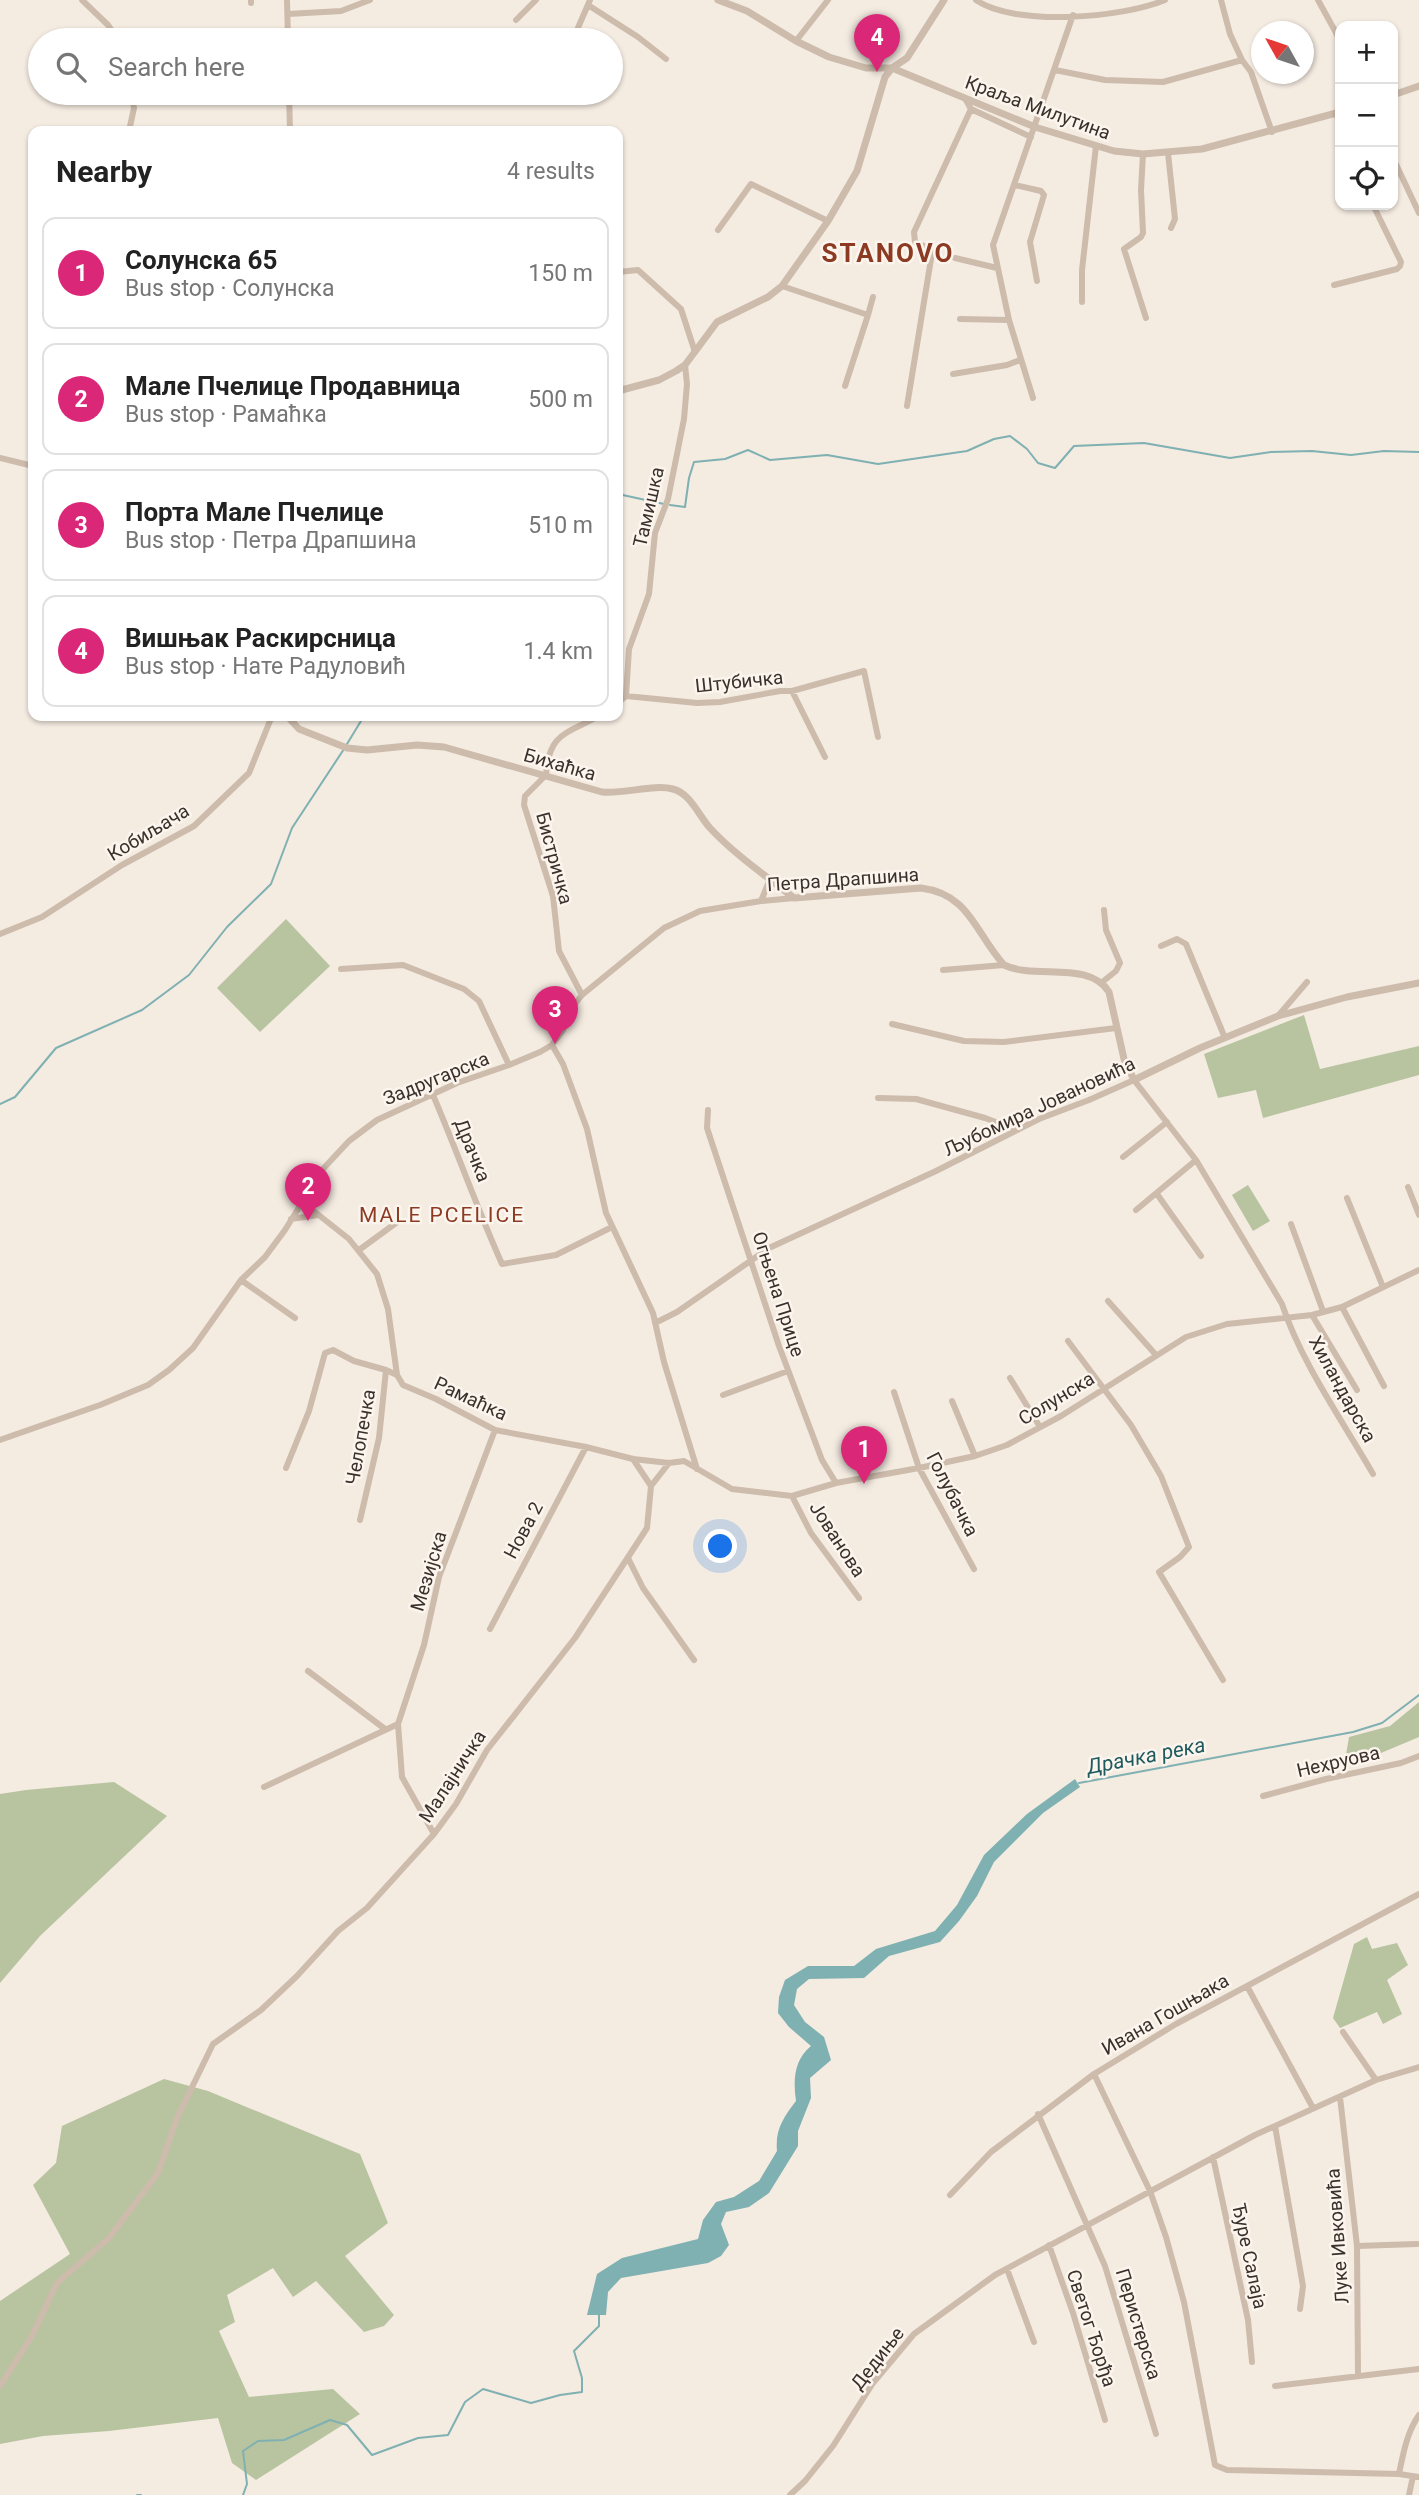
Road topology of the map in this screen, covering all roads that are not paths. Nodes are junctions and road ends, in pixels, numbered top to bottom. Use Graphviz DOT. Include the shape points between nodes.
graph roads {
  1 [pos="82,0"];
  2 [pos="287,0"];
  3 [pos="370,0"];
  4 [pos="536,0"];
  5 [pos="718,0"];
  6 [pos="828,0"];
  7 [pos="944,0"];
  8 [pos="976,0"];
  9 [pos="1165,0"];
  10 [pos="1221,0"];
  11 [pos="1318,0"];
  12 [pos="589,2"];
  13 [pos="288,14"];
  14 [pos="1073,15"];
  15 [pos="516,20"];
  16 [pos="110,28"];
  17 [pos="288,28"];
  18 [pos="578,28"];
  19 [pos="1335,31"];
  20 [pos="796,41"];
  21 [pos="666,58"];
  22 [pos="1242,60"];
  23 [pos="892,68"];
  24 [pos="1055,70"];
  25 [pos="1418,88"];
  26 [pos="1398,94"];
  27 [pos="966,100"];
  28 [pos="133,105"];
  29 [pos="289,105"];
  30 [pos="971,109"];
  31 [pos="1335,114"];
  32 [pos="130,126"];
  33 [pos="290,126"];
  34 [pos="1035,127"];
  35 [pos="1272,132"];
  36 [pos="1031,137"];
  37 [pos="1096,146"];
  38 [pos="1168,153"];
  39 [pos="1143,154"];
  40 [pos="1398,169"];
  41 [pos="1015,185"];
  42 [pos="1375,210"];
  43 [pos="1419,213"];
  44 [pos="828,221"];
  45 [pos="1171,228"];
  46 [pos="718,230"];
  47 [pos="955,258"];
  48 [pos="997,268"];
  49 [pos="623,272"];
  50 [pos="1037,281"];
  51 [pos="1334,285"];
  52 [pos="782,286"];
  53 [pos="873,297"];
  54 [pos="1082,302"];
  55 [pos="868,315"];
  56 [pos="1146,318"];
  57 [pos="960,319"];
  58 [pos="1009,320"];
  59 [pos="695,352"];
  60 [pos="1020,360"];
  61 [pos="685,365"];
  62 [pos="953,374"];
  63 [pos="845,386"];
  64 [pos="623,390"];
  65 [pos="1033,398"];
  66 [pos="907,406"];
  67 [pos="0,458"];
  68 [pos="28,465"];
  69 [pos="792,691"];
  70 [pos="626,696"];
  71 [pos="623,699"];
  72 [pos="270,721"];
  73 [pos="292,721"];
  74 [pos="590,721"];
  75 [pos="878,737"];
  76 [pos="825,757"];
  77 [pos="546,775"];
  78 [pos="770,879"];
  79 [pos="794,898"];
  80 [pos="761,901"];
  81 [pos="1104,910"];
  82 [pos="0,934"];
  83 [pos="1161,946"];
  84 [pos="1003,965"];
  85 [pos="341,969"];
  86 [pos="943,970"];
  87 [pos="1101,982"];
  88 [pos="1307,982"];
  89 [pos="1419,983"];
  90 [pos="582,995"];
  91 [pos="1295,996"];
  92 [pos="1307,1008"];
  93 [pos="1278,1016"];
  94 [pos="892,1024"];
  95 [pos="1116,1028"];
  96 [pos="1225,1038"];
  97 [pos="552,1045"];
  98 [pos="509,1065"];
  99 [pos="1135,1080"];
  100 [pos="433,1095"];
  101 [pos="878,1098"];
  102 [pos="708,1110"];
  103 [pos="1167,1122"];
  104 [pos="1017,1130"];
  105 [pos="1123,1157"];
  106 [pos="1196,1160"];
  107 [pos="1408,1187"];
  108 [pos="1157,1194"];
  109 [pos="1347,1198"];
  110 [pos="301,1201"];
  111 [pos="1136,1210"];
  112 [pos="318,1215"];
  113 [pos="1419,1215"];
  114 [pos="291,1219"];
  115 [pos="397,1223"];
  116 [pos="1291,1224"];
  117 [pos="612,1227"];
  118 [pos="359,1250"];
  119 [pos="1201,1256"];
  120 [pos="751,1259"];
  121 [pos="1419,1270"];
  122 [pos="241,1280"];
  123 [pos="1382,1287"];
  124 [pos="1108,1301"];
  125 [pos="1342,1307"];
  126 [pos="1323,1311"];
  127 [pos="1312,1315"];
  128 [pos="295,1318"];
  129 [pos="1287,1318"];
  130 [pos="655,1322"];
  131 [pos="1068,1341"];
  132 [pos="1156,1355"];
  133 [pos="386,1370"];
  134 [pos="788,1371"];
  135 [pos="397,1375"];
  136 [pos="1010,1378"];
  137 [pos="1384,1386"];
  138 [pos="1104,1388"];
  139 [pos="1357,1390"];
  140 [pos="894,1392"];
  141 [pos="723,1395"];
  142 [pos="951,1401"];
  143 [pos="1040,1427"];
  144 [pos="495,1430"];
  145 [pos="0,1440"];
  146 [pos="586,1447"];
  147 [pos="975,1455"];
  148 [pos="633,1459"];
  149 [pos="669,1463"];
  150 [pos="286,1468"];
  151 [pos="919,1468"];
  152 [pos="698,1469"];
  153 [pos="1373,1474"];
  154 [pos="836,1483"];
  155 [pos="651,1486"];
  156 [pos="792,1496"];
  157 [pos="360,1520"];
  158 [pos="628,1558"];
  159 [pos="974,1569"];
  160 [pos="859,1598"];
  161 [pos="490,1629"];
  162 [pos="694,1660"];
  163 [pos="308,1671"];
  164 [pos="1223,1680"];
  165 [pos="398,1724"];
  166 [pos="385,1729"];
  167 [pos="1419,1756"];
  168 [pos="264,1787"];
  169 [pos="1263,1796"];
  170 [pos="433,1835"];
  171 [pos="1419,1894"];
  172 [pos="1247,1986"];
  173 [pos="1343,2032"];
  174 [pos="1419,2067"];
  175 [pos="1094,2074"];
  176 [pos="1376,2080"];
  177 [pos="1340,2097"];
  178 [pos="1314,2108"];
  179 [pos="1038,2114"];
  180 [pos="1275,2126"];
  181 [pos="1213,2157"];
  182 [pos="1150,2191"];
  183 [pos="950,2195"];
  184 [pos="1088,2224"];
  185 [pos="1417,2244"];
  186 [pos="1049,2245"];
  187 [pos="1357,2246"];
  188 [pos="1007,2269"];
  189 [pos="1300,2309"];
  190 [pos="1034,2342"];
  191 [pos="1252,2362"];
  192 [pos="1419,2369"];
  193 [pos="1358,2375"];
  194 [pos="0,2386"];
  195 [pos="1275,2386"];
  196 [pos="1419,2415"];
  197 [pos="1105,2420"];
  198 [pos="1156,2434"];
  199 [pos="1399,2474"];
  200 [pos="1416,2477"];
  201 [pos="790,2495"];
  202 [pos="1409,2495"];
  1 -- 16 [label="street"];
  2 -- 13 [label="street"];
  3 -- 13 [label="street" via="341,11"];
  4 -- 15 [label="street"];
  5 -- 20 [label="street, Краља Милутина" via="747,11"];
  6 -- 20 [label="street"];
  7 -- 23 [label="street" via="906,58"];
  8 -- 14 [label="street" via="1011,15"];
  9 -- 14 [label="street" via="1139,9"];
  10 -- 22 [label="street"];
  11 -- 19 [label="street"];
  12 -- 18 [label="street"];
  12 -- 21 [label="street"];
  13 -- 17 [label="street"];
  14 -- 24 [label="street"];
  20 -- 23 [label="street, Краља Милутина" via="855,65"];
  22 -- 24 [label="street" via="1163,82 1105,80"];
  22 -- 35 [label="street" via="1251,72"];
  23 -- 27 [label="street, Краља Милутина"];
  23 -- 44 [label="street" via="857,171"];
  24 -- 34 [label="street"];
  25 -- 26 [label="street"];
  27 -- 30 [label="street"];
  27 -- 34 [label="street, Краља Милутина"];
  28 -- 32 [label="street"];
  29 -- 33 [label="street"];
  30 -- 36 [label="street"];
  30 -- 66 [label="street" via="915,232 917,244 932,253"];
  31 -- 35 [label="street, Краља Милутина"];
  34 -- 36 [label="street"];
  34 -- 37 [label="street, Краља Милутина"];
  35 -- 38 [label="street, Краља Милутина"];
  36 -- 41 [label="street"];
  37 -- 39 [label="street, Краља Милутина"];
  37 -- 54 [label="street"];
  38 -- 39 [label="street, Краља Милутина"];
  38 -- 45 [label="street" via="1175,219"];
  39 -- 56 [label="street" via="1143,233 1124,249"];
  40 -- 43 [label="street"];
  41 -- 48 [label="street" via="993,246"];
  41 -- 50 [label="street" via="1044,195 1030,242"];
  42 -- 51 [label="street" via="1401,266"];
  44 -- 46 [label="street" via="751,184"];
  44 -- 52 [label="street"];
  47 -- 48 [label="street"];
  48 -- 58 [label="street"];
  49 -- 59 [label="street" via="638,270 681,309"];
  52 -- 55 [label="street"];
  52 -- 59 [label="street" via="717,321"];
  53 -- 55 [label="street"];
  55 -- 63 [label="street"];
  57 -- 58 [label="street"];
  58 -- 60 [label="street"];
  59 -- 61 [label="street"];
  60 -- 62 [label="street"];
  60 -- 65 [label="street"];
  61 -- 64 [label="street" via="659,380"];
  61 -- 70 [label="street, Тамишка" via="684,419 668,499 655,533 649,594 629,649"];
  67 -- 68 [label="street"];
  69 -- 70 [label="street, Штубичка" via="697,703"];
  69 -- 75 [label="street, Штубичка" via="864,671"];
  69 -- 76 [label="street"];
  70 -- 71 [label="street"];
  72 -- 82 [label="street, Кобиљача" via="249,773 194,826 122,865 42,917"];
  73 -- 77 [label="street, Бихаћка" via="299,729 345,748 444,747"];
  74 -- 77 [label="street" via="556,740"];
  77 -- 78 [label="street, Бихаћка" via="621,794 677,789 710,829"];
  77 -- 90 [label="street, Бистричка" via="525,796 524,805 553,896 559,951"];
  78 -- 79 [label="street, Бихаћка"];
  78 -- 80 [label="street"];
  79 -- 80 [label="street, Петра Драпшина"];
  79 -- 84 [label="street, Петра Драпшина" via="936,890 963,906"];
  80 -- 90 [label="street, Петра Драпшина" via="700,911 664,928"];
  81 -- 87 [label="street" via="1106,930 1120,963"];
  83 -- 96 [label="street" via="1177,939 1186,944"];
  84 -- 86 [label="street"];
  84 -- 87 [label="street" via="1013,970 1085,974"];
  85 -- 98 [label="street" via="403,965 464,989 479,1001"];
  87 -- 95 [label="street" via="1109,992"];
  88 -- 91 [label="street"];
  89 -- 92 [label="street, Љубомира Јовановића"];
  90 -- 97 [label="street, Петра Драпшина"];
  91 -- 92 [label="street"];
  91 -- 93 [label="street"];
  92 -- 93 [label="street, Љубомира Јовановића"];
  93 -- 96 [label="street, Љубомира Јовановића"];
  94 -- 95 [label="street" via="964,1041 1004,1042"];
  95 -- 99 [label="street"];
  96 -- 99 [label="street, Љубомира Јовановића"];
  97 -- 98 [label="street, Задругарска"];
  97 -- 117 [label="street" via="584,1120"];
  98 -- 100 [label="street, Задругарска"];
  99 -- 103 [label="street"];
  99 -- 104 [label="street, Љубомира Јовановића"];
  100 -- 110 [label="street, Задругарска" via="377,1120 349,1141"];
  100 -- 117 [label="street, Драчка" via="502,1264 556,1255"];
  101 -- 104 [label="street" via="916,1099"];
  102 -- 120 [label="street, Огњена Прице" via="707,1128"];
  103 -- 105 [label="street"];
  103 -- 106 [label="street"];
  104 -- 120 [label="street, Љубомира Јовановића"];
  106 -- 108 [label="street"];
  106 -- 129 [label="street"];
  107 -- 113 [label="street"];
  108 -- 111 [label="street"];
  108 -- 119 [label="street"];
  109 -- 123 [label="street"];
  110 -- 112 [label="street"];
  110 -- 114 [label="street, Задругарска"];
  112 -- 114 [label="street"];
  112 -- 118 [label="street"];
  114 -- 122 [label="street, Задругарска" via="265,1257"];
  115 -- 118 [label="street"];
  116 -- 126 [label="street"];
  117 -- 130 [label="street"];
  118 -- 135 [label="street" via="377,1274 388,1309"];
  120 -- 130 [label="street, Љубомира Јовановића" via="677,1312"];
  120 -- 134 [label="street, Огњена Прице"];
  121 -- 123 [label="street, Солунска"];
  122 -- 128 [label="street"];
  122 -- 145 [label="street, Задругарска" via="193,1348 148,1385"];
  123 -- 125 [label="street, Солунска"];
  124 -- 132 [label="street"];
  125 -- 126 [label="street, Солунска"];
  125 -- 137 [label="street"];
  126 -- 127 [label="street, Солунска"];
  127 -- 129 [label="street, Солунска"];
  127 -- 139 [label="street"];
  129 -- 132 [label="street, Солунска" via="1215,1327"];
  129 -- 153 [label="street, Хиландарска"];
  130 -- 152 [label="street"];
  131 -- 138 [label="street"];
  132 -- 138 [label="street, Солунска"];
  133 -- 135 [label="street, Челопечка"];
  133 -- 150 [label="street" via="333,1350 325,1353"];
  133 -- 157 [label="street, Челопечка" via="379,1438"];
  134 -- 141 [label="street"];
  134 -- 154 [label="street, Огњена Прице" via="822,1460"];
  135 -- 144 [label="street, Рамаћка" via="403,1385"];
  136 -- 143 [label="street"];
  138 -- 143 [label="street, Солунска"];
  138 -- 164 [label="street" via="1161,1476 1189,1547 1159,1572"];
  140 -- 151 [label="street, Голубачка"];
  142 -- 147 [label="street"];
  143 -- 147 [label="street, Солунска"];
  144 -- 146 [label="street, Рамаћка"];
  144 -- 165 [label="street, Мезијска" via="439,1577 424,1645"];
  146 -- 148 [label="street, Рамаћка"];
  146 -- 161 [label="street, Нова 2"];
  147 -- 151 [label="street, Солунска"];
  148 -- 149 [label="street, Рамаћка"];
  148 -- 155 [label="street"];
  149 -- 152 [label="street, Солунска" via="684,1461"];
  149 -- 155 [label="street"];
  151 -- 154 [label="street, Солунска"];
  151 -- 159 [label="street, Голубачка"];
  152 -- 156 [label="street, Солунска" via="732,1489"];
  154 -- 156 [label="street, Солунска"];
  155 -- 158 [label="street, Малајничка" via="647,1528"];
  156 -- 160 [label="street, Јованова" via="811,1533"];
  158 -- 162 [label="street" via="643,1588"];
  158 -- 170 [label="street, Малајничка" via="575,1638 487,1750"];
  163 -- 166 [label="street"];
  165 -- 166 [label="street"];
  165 -- 170 [label="street, Мезијска" via="402,1777"];
  166 -- 168 [label="street"];
  167 -- 169 [label="street, Нехруова"];
  170 -- 194 [label="street, Малајничка" via="367,1908 338,1931 261,2010 213,2044 177,2118 159,2173 109,2238 57,2283 32,2336"];
  171 -- 172 [label="street, Ивана Гошњака"];
  172 -- 175 [label="street, Ивана Гошњака"];
  172 -- 178 [label="street"];
  173 -- 176 [label="street"];
  174 -- 176 [label="street, Дедиње"];
  175 -- 179 [label="street, Ивана Гошњака"];
  175 -- 182 [label="street"];
  176 -- 177 [label="street, Дедиње"];
  177 -- 178 [label="street, Дедиње"];
  177 -- 187 [label="street, Луке Ивковића"];
  178 -- 180 [label="street, Дедиње"];
  179 -- 183 [label="street, Ивана Гошњака" via="991,2152"];
  179 -- 184 [label="street"];
  180 -- 181 [label="street, Дедиње"];
  180 -- 189 [label="street" via="1303,2286"];
  181 -- 182 [label="street, Дедиње"];
  181 -- 191 [label="street, Ђуре Салаја" via="1248,2320"];
  182 -- 184 [label="street, Дедиње"];
  182 -- 199 [label="street" via="1184,2302 1213,2460 1220,2469"];
  184 -- 186 [label="street, Дедиње"];
  184 -- 198 [label="street, Перистерска"];
  185 -- 187 [label="street"];
  186 -- 188 [label="street, Дедиње"];
  186 -- 197 [label="street, Светог Ђорђа"];
  187 -- 193 [label="street, Луке Ивковића"];
  188 -- 190 [label="street"];
  188 -- 201 [label="street, Дедиње" via="914,2334 873,2383 834,2446"];
  192 -- 193 [label="street"];
  193 -- 195 [label="street"];
  196 -- 199 [label="street"];
  199 -- 200 [label="street"];
  200 -- 202 [label="street"];
}
